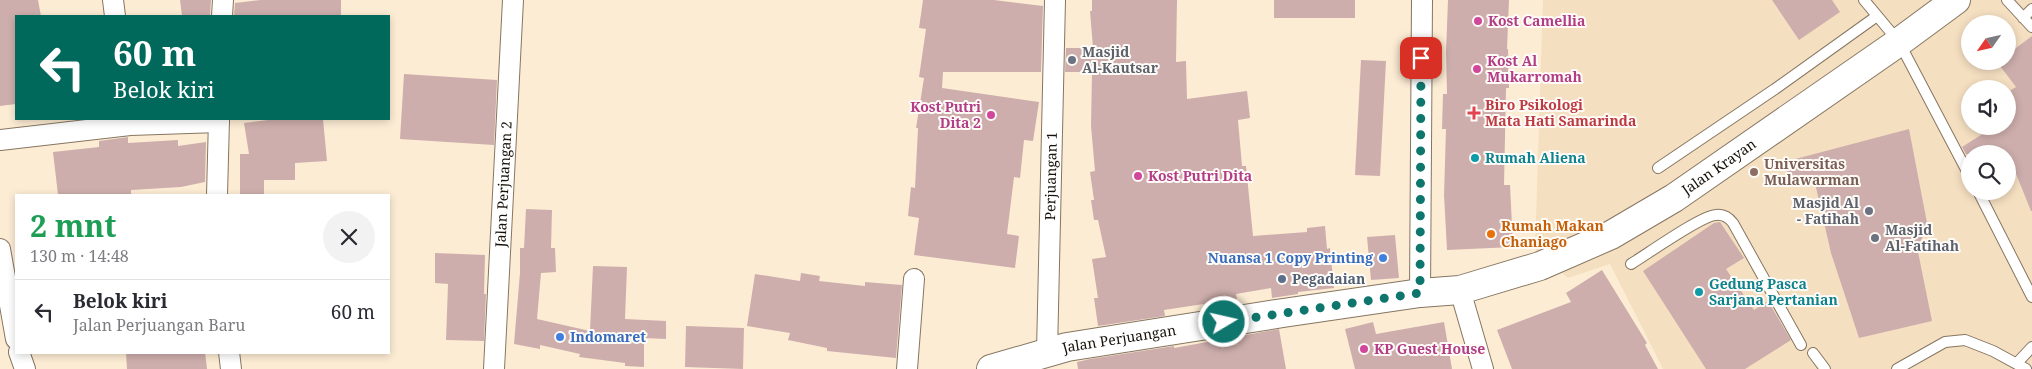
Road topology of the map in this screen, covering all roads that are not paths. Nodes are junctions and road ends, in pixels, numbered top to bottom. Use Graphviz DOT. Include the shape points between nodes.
graph roads {
  1 [pos="113,0"];
  2 [pos="223,0"];
  3 [pos="513,0"];
  4 [pos="1055,0"];
  5 [pos="1422,0"];
  6 [pos="1864,0"];
  7 [pos="1956,0"];
  8 [pos="2007,0"];
  9 [pos="2032,8"];
  10 [pos="115,15"];
  11 [pos="222,15"];
  12 [pos="1876,16"];
  13 [pos="2023,18"];
  14 [pos="2032,27"];
  15 [pos="1899,42"];
  16 [pos="219,120"];
  17 [pos="129,122"];
  18 [pos="0,140"];
  19 [pos="1961,160"];
  20 [pos="1658,168"];
  21 [pos="217,194"];
  22 [pos="1983,200"];
  23 [pos="0,249"];
  24 [pos="1631,264"];
  25 [pos="914,279"];
  26 [pos="1460,290"];
  27 [pos="1420,293"];
  28 [pos="2032,297"];
  29 [pos="15,333"];
  30 [pos="1802,345"];
  31 [pos="2032,347"];
  32 [pos="1046,352"];
  33 [pos="1812,353"];
  34 [pos="20,354"];
  35 [pos="229,354"];
  36 [pos="2016,363"];
  37 [pos="25,369"];
  38 [pos="231,369"];
  39 [pos="494,369"];
  40 [pos="907,369"];
  41 [pos="991,369"];
  42 [pos="1483,369"];
  43 [pos="1824,369"];
  44 [pos="1897,369"];
  45 [pos="2026,369"];
  1 -- 10 [label="street"];
  2 -- 11 [label="street"];
  3 -- 39 [label="street, Jalan Perjuangan 2"];
  4 -- 32 [label="street, Perjuangan 1"];
  5 -- 27 [label="street"];
  6 -- 12 [label="lane"];
  7 -- 15 [label="street, Jalan Krayan"];
  8 -- 13 [label="lane"];
  9 -- 13 [label="lane"];
  12 -- 15 [label="lane"];
  12 -- 20 [label="lane"];
  13 -- 14 [label="lane"];
  15 -- 19 [label="lane"];
  15 -- 26 [label="street, Jalan Krayan" via="1674,198 1611,235 1540,266"];
  16 -- 17 [label="street"];
  16 -- 21 [label="street"];
  17 -- 18 [label="street"];
  22 -- 28 [label="lane"];
  23 -- 29 [label="street"];
  24 -- 30 [label="lane" via="1700,220 1716,214 1728,218"];
  25 -- 40 [label="street"];
  26 -- 27 [label="street, Jalan Perjuangan"];
  26 -- 42 [label="street"];
  27 -- 32 [label="street, Jalan Perjuangan"];
  31 -- 36 [label="lane"];
  32 -- 41 [label="street, Jalan Perjuangan"];
  33 -- 43 [label="lane"];
  34 -- 37 [label="street"];
  35 -- 38 [label="street"];
  36 -- 44 [label="lane" via="1965,340 1945,342"];
  36 -- 45 [label="lane"];
}
